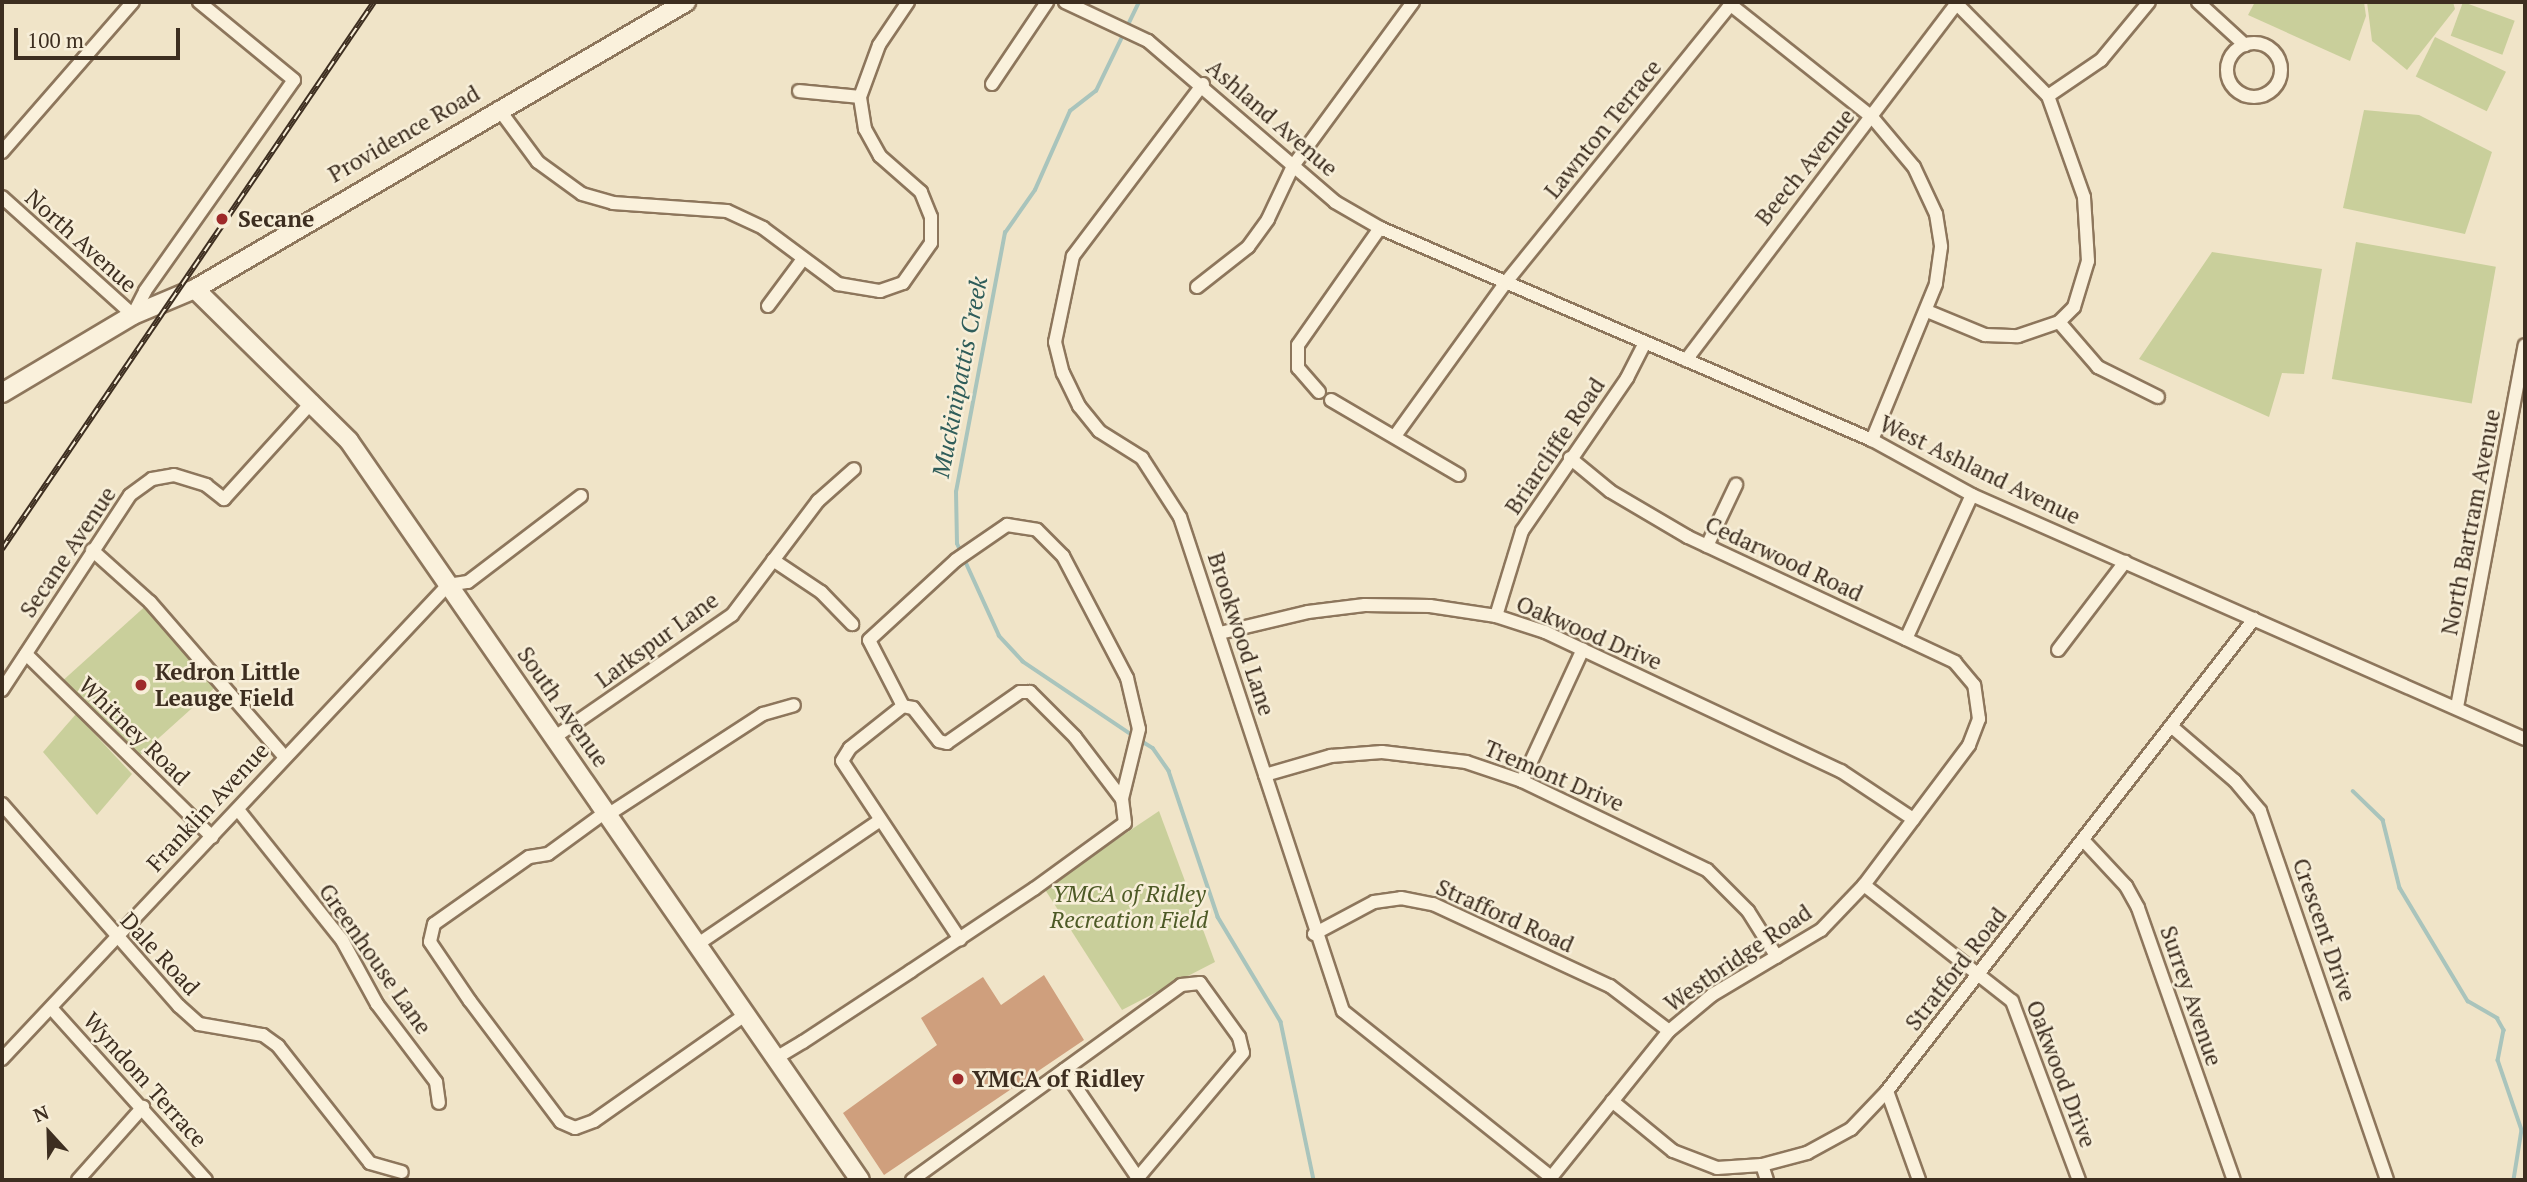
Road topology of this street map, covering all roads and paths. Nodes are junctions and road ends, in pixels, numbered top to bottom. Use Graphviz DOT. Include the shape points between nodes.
graph roads {
  1 [pos="133,2"];
  2 [pos="200,2"];
  3 [pos="908,2"];
  4 [pos="1047,2"];
  5 [pos="1066,2"];
  6 [pos="1413,2"];
  7 [pos="2149,2"];
  8 [pos="2198,2"];
  9 [pos="1732,3"];
  10 [pos="1958,3"];
  11 [pos="675,4"];
  12 [pos="2245,45"];
  13 [pos="992,84"];
  14 [pos="1203,84"];
  15 [pos="799,91"];
  16 [pos="2048,96"];
  17 [pos="860,97"];
  18 [pos="498,108"];
  19 [pos="1872,117"];
  20 [pos="2,152"];
  21 [pos="1293,166"];
  22 [pos="2,197"];
  23 [pos="1380,228"];
  24 [pos="1454,258"];
  25 [pos="803,259"];
  26 [pos="1506,282"];
  27 [pos="1197,287"];
  28 [pos="195,289"];
  29 [pos="768,306"];
  30 [pos="1927,311"];
  31 [pos="133,315"];
  32 [pos="2059,323"];
  33 [pos="1645,344"];
  34 [pos="2525,345"];
  35 [pos="1686,360"];
  36 [pos="1319,392"];
  37 [pos="2,393"];
  38 [pos="2158,397"];
  39 [pos="1331,400"];
  40 [pos="313,401"];
  41 [pos="1395,436"];
  42 [pos="1872,440"];
  43 [pos="1570,458"];
  44 [pos="854,470"];
  45 [pos="1459,475"];
  46 [pos="1736,485"];
  47 [pos="1972,495"];
  48 [pos="581,496"];
  49 [pos="1707,546"];
  50 [pos="92,550"];
  51 [pos="773,560"];
  52 [pos="2125,562"];
  53 [pos="448,585"];
  54 [pos="1496,617"];
  55 [pos="2254,619"];
  56 [pos="852,624"];
  57 [pos="1220,633"];
  58 [pos="1906,639"];
  59 [pos="1583,649"];
  60 [pos="2058,650"];
  61 [pos="26,654"];
  62 [pos="2,690"];
  63 [pos="1977,694"];
  64 [pos="794,705"];
  65 [pos="903,706"];
  66 [pos="2457,707"];
  67 [pos="2171,726"];
  68 [pos="555,737"];
  69 [pos="2525,739"];
  70 [pos="284,756"];
  71 [pos="1265,775"];
  72 [pos="1522,781"];
  73 [pos="1122,799"];
  74 [pos="2,804"];
  75 [pos="239,811"];
  76 [pos="608,813"];
  77 [pos="1913,819"];
  78 [pos="879,821"];
  79 [pos="212,837"];
  80 [pos="2084,841"];
  81 [pos="1864,885"];
  82 [pos="117,932"];
  83 [pos="1314,934"];
  84 [pos="960,939"];
  85 [pos="698,944"];
  86 [pos="1777,957"];
  87 [pos="1980,971"];
  88 [pos="52,1009"];
  89 [pos="746,1014"];
  90 [pos="1669,1031"];
  91 [pos="776,1058"];
  92 [pos="2,1059"];
  93 [pos="1064,1070"];
  94 [pos="1888,1091"];
  95 [pos="1612,1101"];
  96 [pos="439,1103"];
  97 [pos="143,1107"];
  98 [pos="1762,1165"];
  99 [pos="401,1172"];
  100 [pos="1550,1178"];
  101 [pos="1137,1179"];
  102 [pos="78,1180"];
  103 [pos="206,1180"];
  104 [pos="860,1180"];
  105 [pos="912,1180"];
  106 [pos="1767,1180"];
  107 [pos="1919,1180"];
  108 [pos="2079,1180"];
  109 [pos="2234,1180"];
  110 [pos="2387,1180"];
  1 -- 20 [label="street"];
  2 -- 31 [label="street" via="294,80 145,291"];
  3 -- 17 [label="street" via="879,46"];
  4 -- 13 [label="street"];
  5 -- 14 [label="street, Ashland Avenue" via="1125,30"];
  6 -- 21 [label="street"];
  7 -- 16 [label="street" via="2101,60"];
  8 -- 12 [label="street"];
  9 -- 19 [label="street"];
  9 -- 26 [label="street, Lawnton Terrace"];
  10 -- 16 [label="street"];
  10 -- 19 [label="street, Beech Avenue"];
  11 -- 18 [label="street, Providence Road"];
  12 -- 12 [label="street" via="2229,60 2228,77 2241,94 2259,97 2276,86 2281,68 2266,46"];
  14 -- 21 [label="street, Ashland Avenue"];
  14 -- 57 [label="street, Brookwood Lane" via="1073,256 1055,342 1079,406 1099,430 1142,458 1162,483 1180,517"];
  15 -- 17 [label="street"];
  16 -- 32 [label="street" via="2084,197 2088,261 2083,291"];
  17 -- 25 [label="street" via="865,129 880,156 921,192 931,218 931,243 904,283 880,291 838,284"];
  18 -- 25 [label="street" via="538,162 582,194 613,203 727,211 763,228"];
  18 -- 28 [label="street, Providence Road"];
  19 -- 30 [label="street" via="1914,167 1936,214 1940,265"];
  19 -- 35 [label="street, Beech Avenue"];
  21 -- 23 [label="street, Ashland Avenue" via="1335,202"];
  21 -- 27 [label="street" via="1268,219 1248,247"];
  22 -- 31 [label="street, North Avenue"];
  23 -- 24 [label="street, Ashland Avenue"];
  23 -- 36 [label="street" via="1298,345 1298,368"];
  24 -- 26 [label="street, West Ashland Avenue"];
  25 -- 29 [label="street"];
  26 -- 33 [label="street, West Ashland Avenue"];
  26 -- 41 [label="street, Lawnton Terrace"];
  28 -- 31 [label="street, Providence Road"];
  28 -- 40 [label="street, South Avenue"];
  30 -- 32 [label="street" via="1985,335 2018,336"];
  30 -- 42 [label="street"];
  31 -- 37 [label="street, Providence Road"];
  32 -- 38 [label="street" via="2098,367"];
  33 -- 35 [label="street, West Ashland Avenue"];
  33 -- 43 [label="street, Briarcliffe Road" via="1627,379"];
  34 -- 66 [label="street, North Bartram Avenue"];
  35 -- 42 [label="street, West Ashland Avenue"];
  39 -- 41 [label="street"];
  40 -- 50 [label="street, Secane Avenue" via="224,499 186,477 140,485"];
  40 -- 53 [label="street, South Avenue" via="349,441"];
  41 -- 45 [label="street"];
  42 -- 47 [label="street, West Ashland Avenue"];
  43 -- 49 [label="street, Cedarwood Road" via="1610,491"];
  43 -- 54 [label="street, Briarcliffe Road" via="1522,531"];
  44 -- 51 [label="street, Larkspur Lane" via="818,501"];
  46 -- 49 [label="street"];
  47 -- 52 [label="street, West Ashland Avenue"];
  47 -- 58 [label="street"];
  48 -- 53 [label="street" via="468,582"];
  49 -- 58 [label="street, Cedarwood Road"];
  50 -- 61 [label="street, Secane Avenue"];
  50 -- 70 [label="street" via="150,602"];
  51 -- 56 [label="street" via="821,592"];
  51 -- 68 [label="street, Larkspur Lane" via="749,596 706,636"];
  52 -- 55 [label="street, West Ashland Avenue"];
  52 -- 60 [label="street"];
  53 -- 68 [label="street, South Avenue"];
  53 -- 70 [label="street, Franklin Avenue"];
  54 -- 57 [label="street, Oakwood Drive" via="1430,606 1365,605 1308,612"];
  54 -- 59 [label="street, Oakwood Drive"];
  55 -- 66 [label="street, West Ashland Avenue"];
  55 -- 67 [label="street, Stratford Road"];
  57 -- 71 [label="street, Brookwood Lane"];
  58 -- 63 [label="street, Cedarwood Road" via="1955,662"];
  59 -- 72 [label="street"];
  59 -- 77 [label="street, Oakwood Drive" via="1841,771"];
  61 -- 62 [label="street, Secane Avenue"];
  61 -- 79 [label="street, Whitney Road"];
  63 -- 77 [label="street, Westbridge Road" via="1979,719 1969,745"];
  64 -- 76 [label="street" via="762,714"];
  65 -- 73 [label="street" via="913,708 939,741 947,743 1020,692 1030,692 1075,737"];
  65 -- 73 [label="street" via="869,640 961,557 1007,525 1037,530 1063,556 1116,650 1139,729"];
  65 -- 78 [label="street" via="850,748 842,761"];
  66 -- 69 [label="street, West Ashland Avenue"];
  67 -- 80 [label="street, Stratford Road"];
  67 -- 110 [label="street, Crescent Drive" via="2235,781 2260,811"];
  68 -- 76 [label="street, South Avenue"];
  70 -- 75 [label="street, Franklin Avenue"];
  71 -- 72 [label="street, Tremont Drive" via="1331,756 1382,752 1466,762"];
  71 -- 83 [label="street, Brookwood Lane"];
  72 -- 86 [label="street, Tremont Drive" via="1707,870 1748,911"];
  73 -- 84 [label="street" via="1128,814 1114,835"];
  74 -- 82 [label="street, Dale Road" via="104,924"];
  75 -- 79 [label="street, Franklin Avenue"];
  75 -- 96 [label="street, Greenhouse Lane" via="342,940 377,1004 436,1082"];
  76 -- 85 [label="street, South Avenue"];
  76 -- 89 [label="street" via="435,924 430,942 561,1122 575,1128 594,1121"];
  77 -- 81 [label="street, Westbridge Road"];
  78 -- 84 [label="street"];
  78 -- 85 [label="street"];
  79 -- 82 [label="street, Franklin Avenue"];
  80 -- 87 [label="street, Stratford Road"];
  80 -- 109 [label="street, Surrey Avenue" via="2135,902"];
  81 -- 86 [label="street, Westbridge Road" via="1821,930"];
  81 -- 87 [label="street, Oakwood Drive"];
  82 -- 88 [label="street, Franklin Avenue"];
  82 -- 99 [label="street, Dale Road" via="200,1024 271,1041 370,1163"];
  83 -- 90 [label="street, Strafford Road" via="1374,902 1401,898 1433,904 1610,986"];
  83 -- 100 [label="street, Brookwood Lane" via="1335,998 1352,1020"];
  84 -- 91 [label="street"];
  85 -- 89 [label="street, South Avenue"];
  86 -- 90 [label="street, Westbridge Road" via="1712,995"];
  87 -- 94 [label="street, Stratford Road"];
  87 -- 108 [label="street, Oakwood Drive" via="2006,993 2021,1018"];
  88 -- 92 [label="street, Franklin Avenue"];
  88 -- 97 [label="street, Wyndom Terrace"];
  89 -- 91 [label="street, South Avenue"];
  90 -- 95 [label="street, Westbridge Road"];
  91 -- 104 [label="street, South Avenue"];
  93 -- 101 [label="street"];
  93 -- 101 [label="street" via="1190,981 1200,984 1239,1037 1242,1053"];
  93 -- 105 [label="street"];
  94 -- 98 [label="street, Stratford Road" via="1832,1141"];
  94 -- 107 [label="street"];
  95 -- 98 [label="street, Stratford Road" via="1688,1160 1717,1168"];
  95 -- 100 [label="street, Westbridge Road"];
  97 -- 102 [label="street"];
  97 -- 103 [label="street, Wyndom Terrace"];
  98 -- 106 [label="street"];
}
